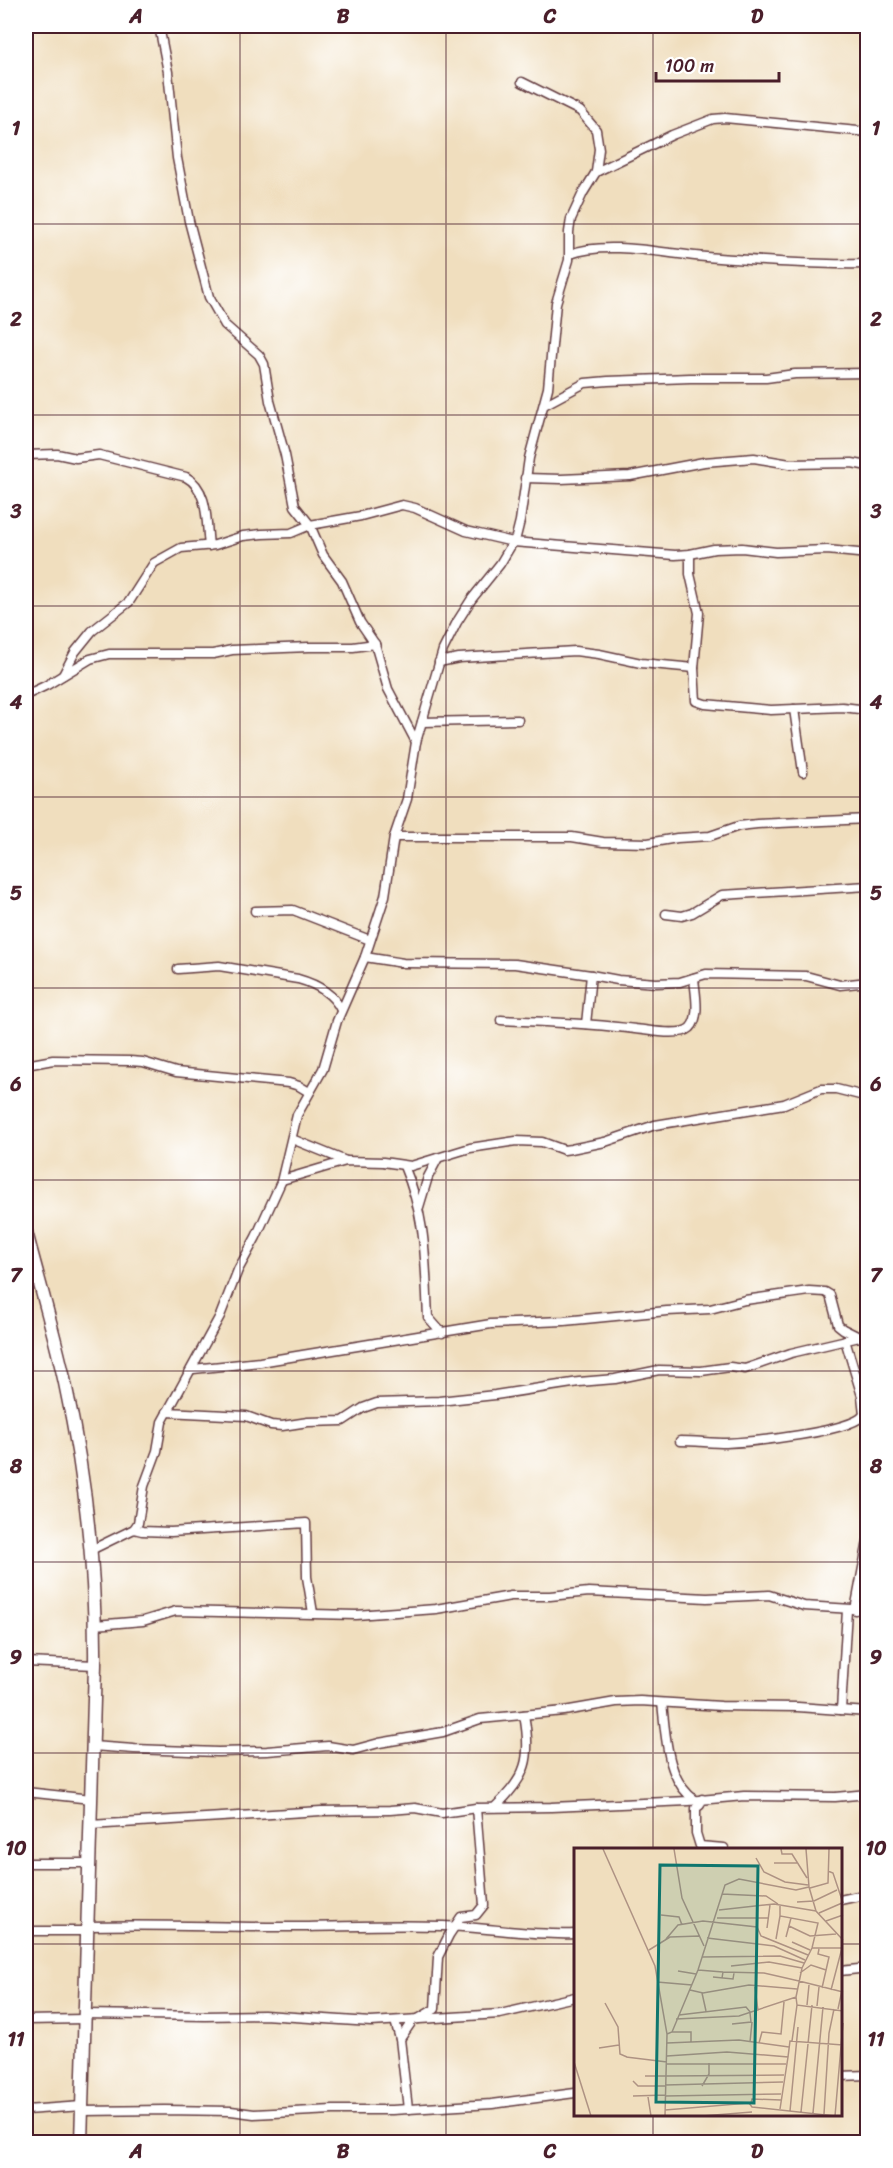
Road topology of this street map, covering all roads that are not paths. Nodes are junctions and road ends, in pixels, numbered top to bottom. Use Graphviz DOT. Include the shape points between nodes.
graph roads {
  1 [pos="159,26"];
  2 [pos="522,82"];
  3 [pos="867,132"];
  4 [pos="596,171"];
  5 [pos="570,254"];
  6 [pos="867,264"];
  7 [pos="867,373"];
  8 [pos="544,405"];
  9 [pos="26,455"];
  10 [pos="867,466"];
  11 [pos="525,478"];
  12 [pos="309,525"];
  13 [pos="513,542"];
  14 [pos="209,546"];
  15 [pos="867,554"];
  16 [pos="690,555"];
  17 [pos="375,644"];
  18 [pos="439,663"];
  19 [pos="694,668"];
  20 [pos="63,675"];
  21 [pos="26,695"];
  22 [pos="794,709"];
  23 [pos="867,710"];
  24 [pos="518,720"];
  25 [pos="422,722"];
  26 [pos="416,742"];
  27 [pos="803,772"];
  28 [pos="867,819"];
  29 [pos="394,837"];
  30 [pos="867,886"];
  31 [pos="255,911"];
  32 [pos="666,914"];
  33 [pos="370,940"];
  34 [pos="365,957"];
  35 [pos="178,969"];
  36 [pos="591,975"];
  37 [pos="694,978"];
  38 [pos="867,982"];
  39 [pos="346,997"];
  40 [pos="335,998"];
  41 [pos="341,1010"];
  42 [pos="501,1020"];
  43 [pos="586,1024"];
  44 [pos="26,1065"];
  45 [pos="309,1092"];
  46 [pos="867,1097"];
  47 [pos="292,1139"];
  48 [pos="438,1158"];
  49 [pos="346,1161"];
  50 [pos="404,1166"];
  51 [pos="282,1180"];
  52 [pos="419,1208"];
  53 [pos="26,1232"];
  54 [pos="442,1333"];
  55 [pos="863,1336"];
  56 [pos="844,1340"];
  57 [pos="193,1369"];
  58 [pos="167,1412"];
  59 [pos="680,1442"];
  60 [pos="134,1529"];
  61 [pos="867,1541"];
  62 [pos="91,1550"];
  63 [pos="851,1610"];
  64 [pos="867,1610"];
  65 [pos="313,1613"];
  66 [pos="95,1624"];
  67 [pos="26,1662"];
  68 [pos="95,1665"];
  69 [pos="662,1703"];
  70 [pos="841,1710"];
  71 [pos="867,1712"];
  72 [pos="524,1715"];
  73 [pos="92,1746"];
  74 [pos="26,1792"];
  75 [pos="867,1794"];
  76 [pos="91,1799"];
  77 [pos="695,1802"];
  78 [pos="495,1807"];
  79 [pos="476,1808"];
  80 [pos="90,1825"];
  81 [pos="724,1848"];
  82 [pos="26,1863"];
  83 [pos="89,1863"];
  84 [pos="867,1894"];
  85 [pos="842,1900"];
  86 [pos="442,1926"];
  87 [pos="457,1926"];
  88 [pos="87,1929"];
  89 [pos="26,1931"];
  90 [pos="574,1934"];
  91 [pos="449,1935"];
  92 [pos="867,1968"];
  93 [pos="842,1971"];
  94 [pos="574,1997"];
  95 [pos="85,2017"];
  96 [pos="26,2020"];
  97 [pos="415,2020"];
  98 [pos="395,2021"];
  99 [pos="400,2039"];
  100 [pos="867,2075"];
  101 [pos="842,2076"];
  102 [pos="574,2093"];
  103 [pos="82,2108"];
  104 [pos="408,2109"];
  105 [pos="26,2110"];
  106 [pos="81,2142"];
  1 -- 12 [label="street" via="177,158 209,297 225,325 264,364 295,506"];
  2 -- 4 [label="street" via="580,111 596,130"];
  3 -- 4 [label="street" via="719,118"];
  4 -- 5 [label="street" via="570,219"];
  5 -- 6 [label="street" via="606,248"];
  5 -- 8 [label="street" via="556,303"];
  7 -- 8 [label="street" via="585,383"];
  8 -- 11 [label="street"];
  9 -- 14 [label="street" via="99,455 186,477 195,484 203,500"];
  10 -- 11 [label="street" via="790,464 754,458 704,462 630,476"];
  11 -- 13 [label="street" via="520,521"];
  12 -- 13 [label="street" via="402,505 466,531"];
  12 -- 14 [label="street" via="291,533 243,537"];
  12 -- 17 [label="street"];
  13 -- 16 [label="street"];
  13 -- 18 [label="street" via="457,622"];
  14 -- 20 [label="street" via="181,548 154,563 129,602 92,631"];
  15 -- 16 [label="street" via="742,548"];
  16 -- 19 [label="street" via="699,613"];
  17 -- 20 [label="street" via="213,654 109,654 90,659"];
  17 -- 26 [label="street" via="388,689"];
  18 -- 19 [label="street" via="459,658 575,651"];
  18 -- 25 [label="street"];
  19 -- 22 [label="street" via="696,701"];
  20 -- 21 [label="street"];
  22 -- 23 [label="street"];
  22 -- 27 [label="street"];
  24 -- 25 [label="street"];
  25 -- 26 [label="street"];
  26 -- 29 [label="street" via="407,799"];
  28 -- 29 [label="street" via="739,826 710,837 648,843 560,837"];
  29 -- 33 [label="street" via="385,896"];
  30 -- 32 [label="street" via="722,895 692,913"];
  31 -- 33 [label="street" via="293,910"];
  33 -- 34 [label="street"];
  34 -- 36 [label="street" via="403,963 515,964"];
  34 -- 39 [label="street"];
  35 -- 40 [label="street" via="219,966 298,979"];
  36 -- 37 [label="street" via="656,983"];
  36 -- 43 [label="street"];
  37 -- 38 [label="street" via="706,974 806,976 833,985"];
  37 -- 43 [label="street" via="696,1016 686,1030 663,1032"];
  39 -- 40 [label="street"];
  39 -- 41 [label="street"];
  40 -- 41 [label="street"];
  41 -- 45 [label="street" via="323,1069"];
  42 -- 43 [label="street"];
  44 -- 45 [label="street" via="53,1060 143,1062 176,1072 289,1083"];
  45 -- 47 [label="street" via="297,1115"];
  46 -- 48 [label="street" via="821,1089 776,1106 655,1125 571,1149 516,1141"];
  47 -- 49 [label="street"];
  47 -- 51 [label="street"];
  48 -- 50 [label="street"];
  48 -- 52 [label="street"];
  49 -- 50 [label="street"];
  49 -- 51 [label="street"];
  50 -- 52 [label="street"];
  51 -- 57 [label="street"];
  52 -- 54 [label="street" via="426,1250 428,1317"];
  53 -- 62 [label="street" via="65,1385"];
  54 -- 55 [label="street" via="491,1324 710,1309 745,1300 818,1291 833,1298 838,1325"];
  54 -- 57 [label="street"];
  55 -- 56 [label="street"];
  56 -- 58 [label="street" via="745,1370 659,1370 495,1395 377,1403 343,1421 282,1426 246,1416"];
  56 -- 59 [label="street" via="862,1396 864,1414 858,1422 814,1433 748,1441"];
  57 -- 58 [label="street"];
  58 -- 60 [label="street"];
  60 -- 62 [label="street"];
  60 -- 65 [label="street" via="171,1532 306,1523 307,1577"];
  61 -- 63 [label="street"];
  62 -- 66 [label="street"];
  63 -- 64 [label="street"];
  63 -- 65 [label="street" via="795,1605 768,1595 707,1598 589,1592 511,1596 436,1609 356,1615"];
  63 -- 70 [label="street"];
  65 -- 66 [label="street" via="176,1611 143,1622"];
  66 -- 68 [label="street"];
  67 -- 68 [label="street"];
  68 -- 73 [label="street"];
  69 -- 70 [label="street"];
  69 -- 72 [label="street" via="616,1702"];
  69 -- 77 [label="street" via="672,1766"];
  70 -- 71 [label="street"];
  72 -- 73 [label="street" via="480,1719 443,1732 354,1750 328,1746 218,1752"];
  72 -- 78 [label="street" via="528,1743 524,1768 517,1784"];
  73 -- 76 [label="street"];
  74 -- 76 [label="street"];
  75 -- 77 [label="street" via="744,1796"];
  76 -- 80 [label="street"];
  77 -- 78 [label="street"];
  77 -- 81 [label="street" via="700,1846"];
  78 -- 79 [label="street"];
  79 -- 80 [label="street" via="442,1813 406,1808 321,1811"];
  79 -- 87 [label="street" via="484,1905 476,1915 461,1917"];
  80 -- 83 [label="street"];
  82 -- 83 [label="street"];
  83 -- 88 [label="street"];
  84 -- 85 [label="street"];
  86 -- 87 [label="street"];
  86 -- 88 [label="street" via="155,1924"];
  86 -- 91 [label="street"];
  87 -- 90 [label="street"];
  87 -- 91 [label="street"];
  88 -- 89 [label="street"];
  88 -- 95 [label="street"];
  91 -- 97 [label="street" via="438,1957 435,2008"];
  92 -- 93 [label="street"];
  94 -- 97 [label="street" via="500,2014"];
  95 -- 96 [label="street"];
  95 -- 98 [label="street" via="264,2014"];
  95 -- 103 [label="street"];
  97 -- 98 [label="street"];
  97 -- 99 [label="street"];
  98 -- 99 [label="street"];
  99 -- 104 [label="street"];
  100 -- 101 [label="street"];
  102 -- 104 [label="street" via="492,2104"];
  103 -- 104 [label="street" via="254,2114"];
  103 -- 105 [label="street"];
  103 -- 106 [label="street"];
}
